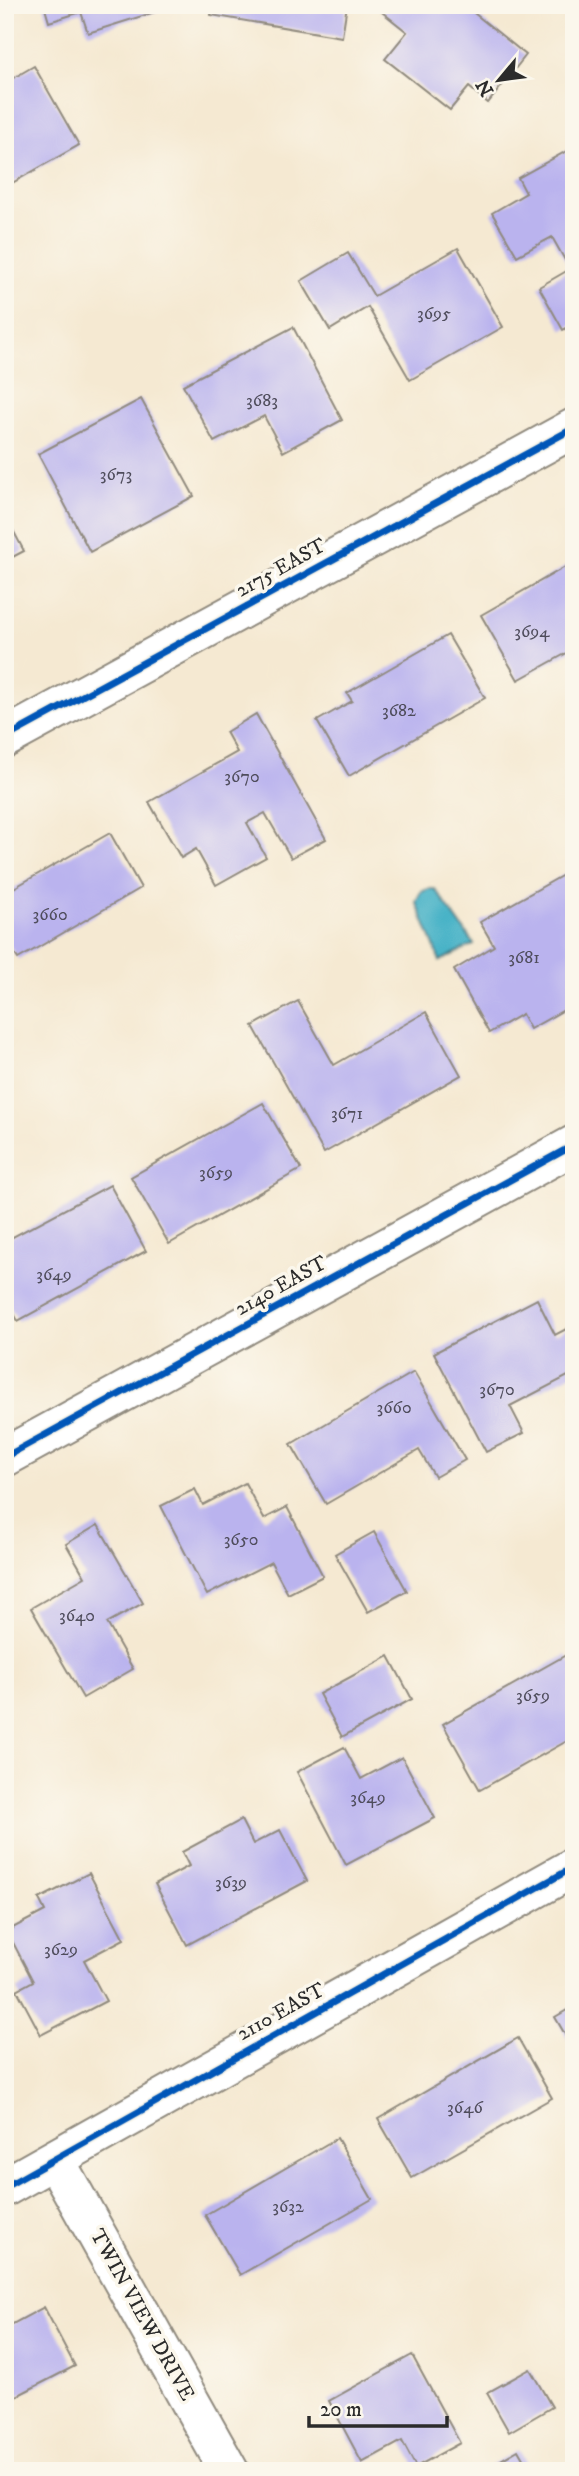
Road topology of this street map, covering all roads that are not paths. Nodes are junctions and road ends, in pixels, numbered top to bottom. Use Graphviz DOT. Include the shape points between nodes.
graph roads {
  1 [pos="574,428"];
  2 [pos="5,738"];
  3 [pos="574,1145"];
  4 [pos="5,1457"];
  5 [pos="574,1867"];
  6 [pos="55,2160"];
  7 [pos="5,2187"];
  8 [pos="229,2471"];
  1 -- 2 [label="street, 2175 EAST"];
  3 -- 4 [label="street, 2140 EAST"];
  5 -- 6 [label="street, 2110 EAST"];
  6 -- 7 [label="street, 2110 EAST"];
  6 -- 8 [label="street, TWIN VIEW DRIVE"];
}
